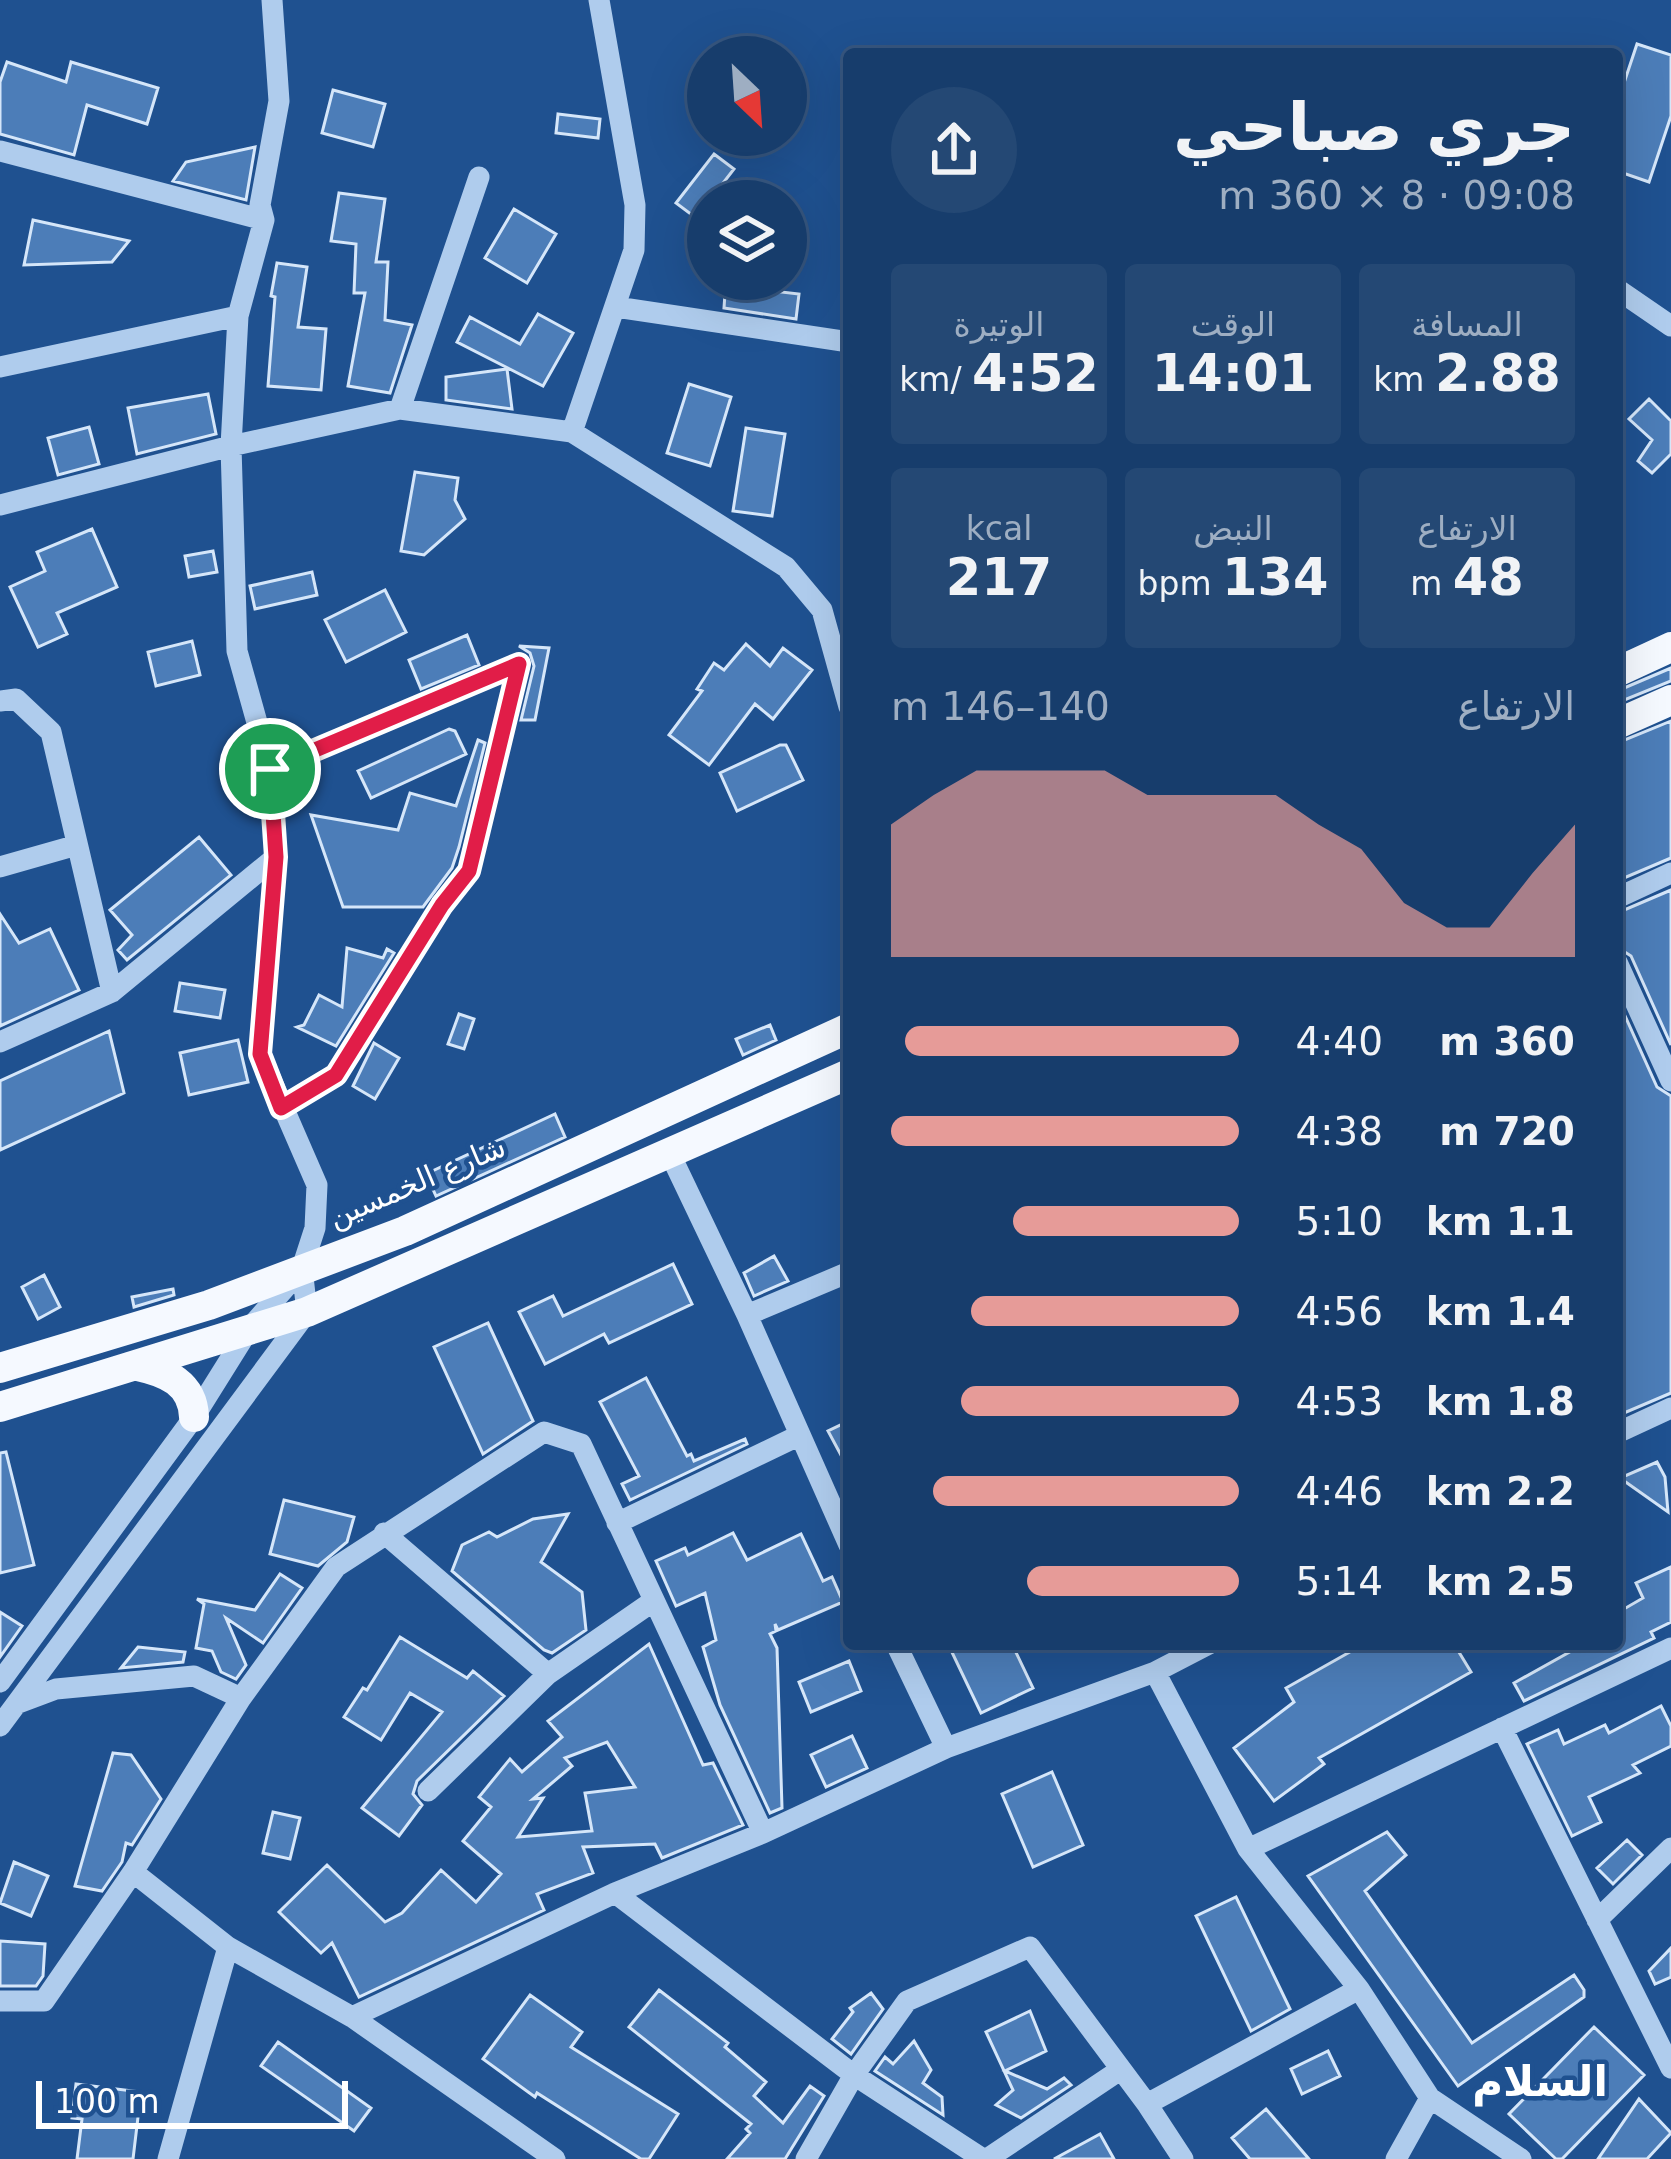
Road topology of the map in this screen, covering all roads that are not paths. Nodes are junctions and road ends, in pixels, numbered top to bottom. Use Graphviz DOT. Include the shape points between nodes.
graph roads {
  1 [pos="272,0"];
  2 [pos="599,0"];
  3 [pos="0,151"];
  4 [pos="479,178"];
  5 [pos="264,220"];
  6 [pos="1623,293"];
  7 [pos="616,307"];
  8 [pos="238,316"];
  9 [pos="1671,326"];
  10 [pos="843,341"];
  11 [pos="0,367"];
  12 [pos="400,409"];
  13 [pos="572,431"];
  14 [pos="231,446"];
  15 [pos="0,505"];
  16 [pos="1671,646"];
  17 [pos="1623,669"];
  18 [pos="843,685"];
  19 [pos="1671,700"];
  20 [pos="0,701"];
  21 [pos="1623,721"];
  22 [pos="270,769"];
  23 [pos="77,845"];
  24 [pos="276,857"];
  25 [pos="0,867"];
  26 [pos="1671,873"];
  27 [pos="1623,895"];
  28 [pos="1623,973"];
  29 [pos="112,992"];
  30 [pos="843,1031"];
  31 [pos="0,1042"];
  32 [pos="1665,1049"];
  33 [pos="843,1077"];
  34 [pos="1671,1081"];
  35 [pos="281,1108"];
  36 [pos="671,1156"];
  37 [pos="302,1268"];
  38 [pos="843,1275"];
  39 [pos="307,1312"];
  40 [pos="747,1315"];
  41 [pos="249,1329"];
  42 [pos="137,1366"];
  43 [pos="0,1368"];
  44 [pos="0,1407"];
  45 [pos="1671,1408"];
  46 [pos="194,1417"];
  47 [pos="1623,1425"];
  48 [pos="798,1436"];
  49 [pos="617,1523"];
  50 [pos="843,1532"];
  51 [pos="384,1533"];
  52 [pos="652,1603"];
  53 [pos="1671,1648"];
  54 [pos="899,1650"];
  55 [pos="1197,1650"];
  56 [pos="1155,1672"];
  57 [pos="548,1674"];
  58 [pos="0,1682"];
  59 [pos="241,1698"];
  60 [pos="8,1707"];
  61 [pos="0,1726"];
  62 [pos="1502,1728"];
  63 [pos="946,1748"];
  64 [pos="428,1791"];
  65 [pos="763,1833"];
  66 [pos="1671,1848"];
  67 [pos="1248,1849"];
  68 [pos="133,1872"];
  69 [pos="615,1893"];
  70 [pos="1597,1920"];
  71 [pos="228,1947"];
  72 [pos="1360,1989"];
  73 [pos="0,2001"];
  74 [pos="352,2018"];
  75 [pos="1671,2068"];
  76 [pos="1120,2070"];
  77 [pos="854,2074"];
  78 [pos="1430,2098"];
  79 [pos="1147,2104"];
  80 [pos="168,2159"];
  81 [pos="555,2159"];
  82 [pos="806,2159"];
  83 [pos="985,2159"];
  84 [pos="1183,2159"];
  85 [pos="1396,2159"];
  86 [pos="1521,2159"];
  1 -- 5 [label="street" via="279,100"];
  2 -- 7 [label="street" via="635,205 634,250"];
  3 -- 5 [label="street"];
  4 -- 12 [label="street"];
  5 -- 8 [label="street"];
  6 -- 9 [label="street"];
  7 -- 10 [label="street"];
  7 -- 13 [label="street"];
  8 -- 11 [label="street"];
  8 -- 14 [label="street"];
  12 -- 13 [label="street"];
  12 -- 14 [label="street"];
  13 -- 18 [label="street" via="786,567 822,610"];
  14 -- 15 [label="street"];
  14 -- 22 [label="street" via="237,651"];
  16 -- 17 [label="main road"];
  19 -- 21 [label="main road"];
  20 -- 23 [label="street" via="16,699 50,732"];
  22 -- 24 [label="street"];
  22 -- 35 [label="street" via="519,664 469,871 336,1075"];
  23 -- 25 [label="street"];
  23 -- 29 [label="street"];
  24 -- 29 [label="street"];
  24 -- 35 [label="street" via="260,1054"];
  26 -- 27 [label="street"];
  28 -- 32 [label="street"];
  29 -- 31 [label="street"];
  30 -- 37 [label="main road, شارع الخمسين" via="405,1231"];
  32 -- 34 [label="street"];
  33 -- 36 [label="main road"];
  35 -- 37 [label="street" via="316,1185 315,1228"];
  36 -- 39 [label="main road"];
  36 -- 40 [label="street"];
  37 -- 39 [label="street"];
  37 -- 41 [label="street"];
  37 -- 43 [label="main road, شارع الخمسين"];
  38 -- 40 [label="street"];
  39 -- 41 [label="main road"];
  39 -- 60 [label="street"];
  40 -- 48 [label="street"];
  41 -- 42 [label="main road"];
  41 -- 46 [label="street"];
  42 -- 44 [label="main road"];
  42 -- 46 [label="main road" via="182,1386"];
  45 -- 47 [label="street"];
  46 -- 58 [label="street"];
  48 -- 49 [label="street"];
  48 -- 50 [label="street"];
  49 -- 51 [label="street" via="581,1444 544,1432"];
  49 -- 52 [label="street"];
  51 -- 57 [label="street"];
  51 -- 59 [label="street" via="336,1567"];
  52 -- 57 [label="street"];
  52 -- 65 [label="street"];
  53 -- 62 [label="street"];
  54 -- 63 [label="street"];
  55 -- 56 [label="street"];
  56 -- 63 [label="street"];
  56 -- 67 [label="street"];
  57 -- 64 [label="street"];
  59 -- 60 [label="street" via="194,1676 56,1689"];
  59 -- 68 [label="street"];
  60 -- 61 [label="street"];
  62 -- 67 [label="street"];
  62 -- 70 [label="street"];
  63 -- 65 [label="street"];
  65 -- 69 [label="street"];
  66 -- 70 [label="street"];
  67 -- 72 [label="street"];
  68 -- 71 [label="street"];
  68 -- 73 [label="street" via="44,2001"];
  69 -- 74 [label="street"];
  69 -- 77 [label="street"];
  70 -- 75 [label="street"];
  71 -- 74 [label="street"];
  71 -- 80 [label="street"];
  72 -- 78 [label="street"];
  72 -- 79 [label="street"];
  74 -- 81 [label="street"];
  76 -- 77 [label="street" via="1030,1947 907,2000"];
  76 -- 79 [label="street"];
  76 -- 83 [label="street"];
  77 -- 82 [label="street"];
  77 -- 83 [label="street"];
  78 -- 85 [label="street"];
  78 -- 86 [label="street"];
  79 -- 84 [label="street"];
}
